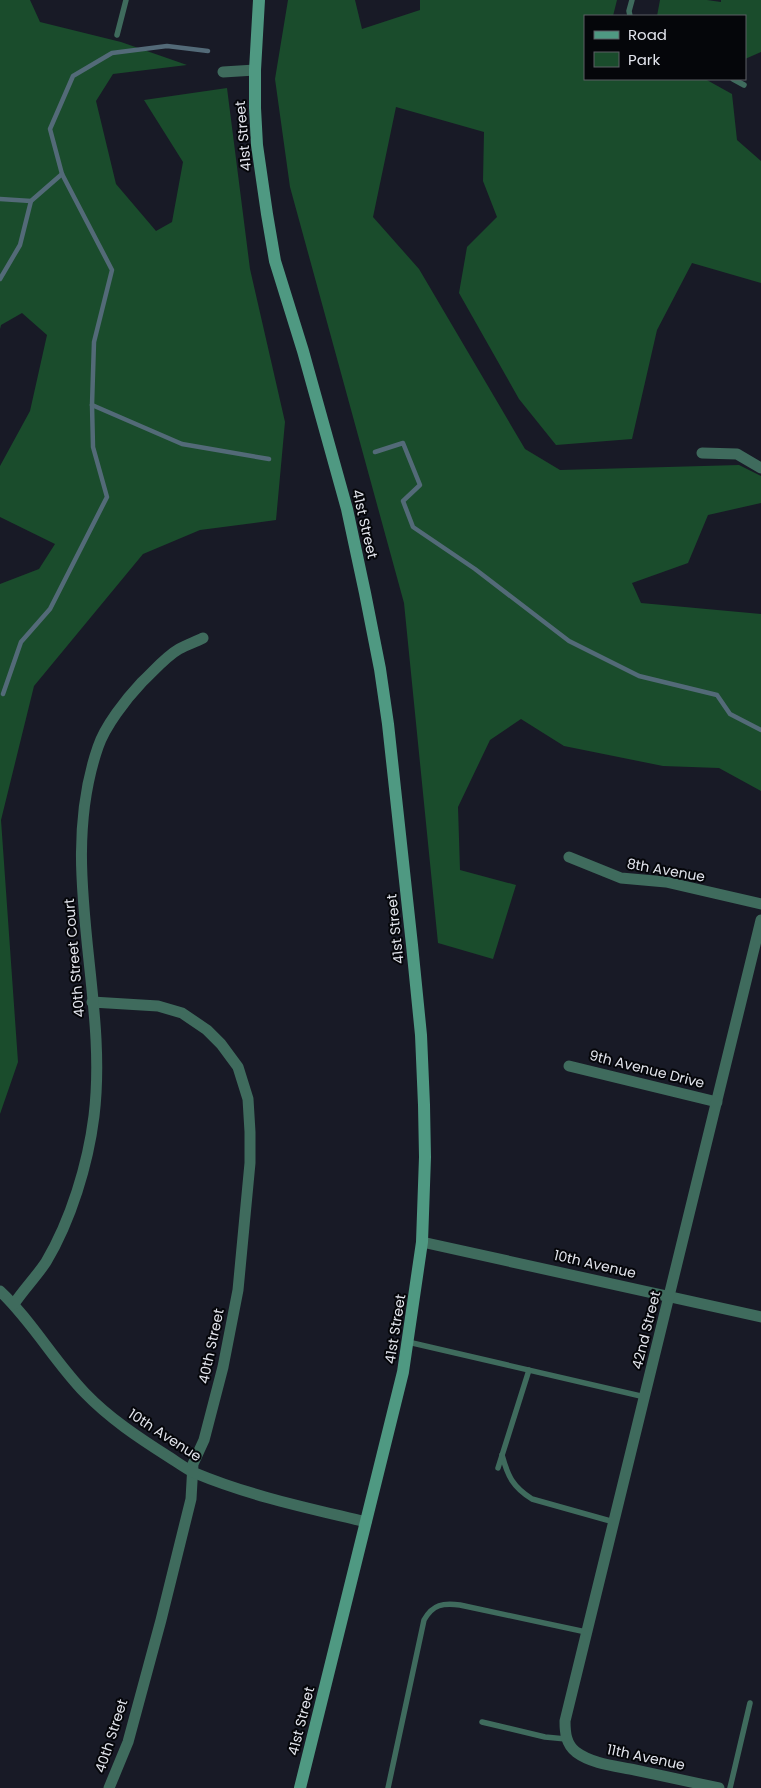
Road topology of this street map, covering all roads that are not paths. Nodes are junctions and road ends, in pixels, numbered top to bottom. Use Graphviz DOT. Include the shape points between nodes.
graph roads {
  1 [pos="126,0"];
  2 [pos="259,0"];
  3 [pos="632,0"];
  4 [pos="630,15"];
  5 [pos="118,35"];
  6 [pos="255,70"];
  7 [pos="223,72"];
  8 [pos="735,80"];
  9 [pos="744,84"];
  10 [pos="702,453"];
  11 [pos="761,468"];
  12 [pos="203,638"];
  13 [pos="569,857"];
  14 [pos="761,904"];
  15 [pos="761,920"];
  16 [pos="92,1002"];
  17 [pos="569,1066"];
  18 [pos="717,1102"];
  19 [pos="422,1242"];
  20 [pos="0,1291"];
  21 [pos="670,1296"];
  22 [pos="14,1304"];
  23 [pos="761,1317"];
  24 [pos="408,1342"];
  25 [pos="529,1370"];
  26 [pos="646,1397"];
  27 [pos="502,1455"];
  28 [pos="498,1468"];
  29 [pos="193,1472"];
  30 [pos="366,1522"];
  31 [pos="614,1522"];
  32 [pos="586,1632"];
  33 [pos="750,1703"];
  34 [pos="482,1722"];
  35 [pos="569,1743"];
  36 [pos="110,1788"];
  37 [pos="300,1788"];
  38 [pos="388,1788"];
  39 [pos="718,1788"];
  40 [pos="730,1788"];
  1 -- 5 [label="lane"];
  2 -- 6 [label="street, 41st Street"];
  3 -- 4 [label="lane"];
  6 -- 7 [label="street"];
  6 -- 19 [label="street, 41st Street" via="257,145 275,262 347,509 380,668 388,724 421,1035 424,1114"];
  8 -- 9 [label="lane"];
  10 -- 11 [label="street" via="737,454"];
  12 -- 16 [label="street, 40th Street Court" via="177,650 131,694 98,746 82,818 83,897"];
  13 -- 14 [label="street, 8th Avenue" via="621,878 666,882"];
  15 -- 18 [label="street, 42nd Street"];
  16 -- 22 [label="street, 40th Street Court" via="96,1093 84,1167 57,1243"];
  16 -- 29 [label="street, 40th Street" via="158,1006 182,1014 207,1030 229,1054 238,1067 248,1099 250,1163 238,1290 223,1367"];
  17 -- 18 [label="street, 9th Avenue Drive"];
  18 -- 21 [label="street, 42nd Street"];
  19 -- 21 [label="street, 10th Avenue"];
  19 -- 24 [label="street, 41st Street"];
  20 -- 22 [label="street, 10th Avenue"];
  21 -- 23 [label="street, 10th Avenue"];
  21 -- 26 [label="street, 42nd Street"];
  22 -- 29 [label="street, 10th Avenue" via="85,1393 143,1441"];
  24 -- 25 [label="lane"];
  24 -- 30 [label="street, 41st Street"];
  25 -- 26 [label="lane"];
  25 -- 27 [label="lane"];
  26 -- 31 [label="street, 42nd Street"];
  27 -- 28 [label="lane"];
  27 -- 31 [label="lane" via="507,1473 520,1492 532,1499"];
  29 -- 30 [label="street, 10th Avenue" via="255,1495"];
  29 -- 36 [label="street, 40th Street" via="191,1499 161,1620 128,1742"];
  30 -- 37 [label="street, 41st Street"];
  31 -- 32 [label="street, 42nd Street"];
  32 -- 35 [label="street, 42nd Street" via="565,1721 564,1732"];
  32 -- 38 [label="lane" via="460,1605 446,1603 433,1608 424,1620"];
  33 -- 40 [label="lane"];
  34 -- 35 [label="lane"];
  35 -- 39 [label="street, 11th Avenue" via="584,1757 597,1762"];
}
